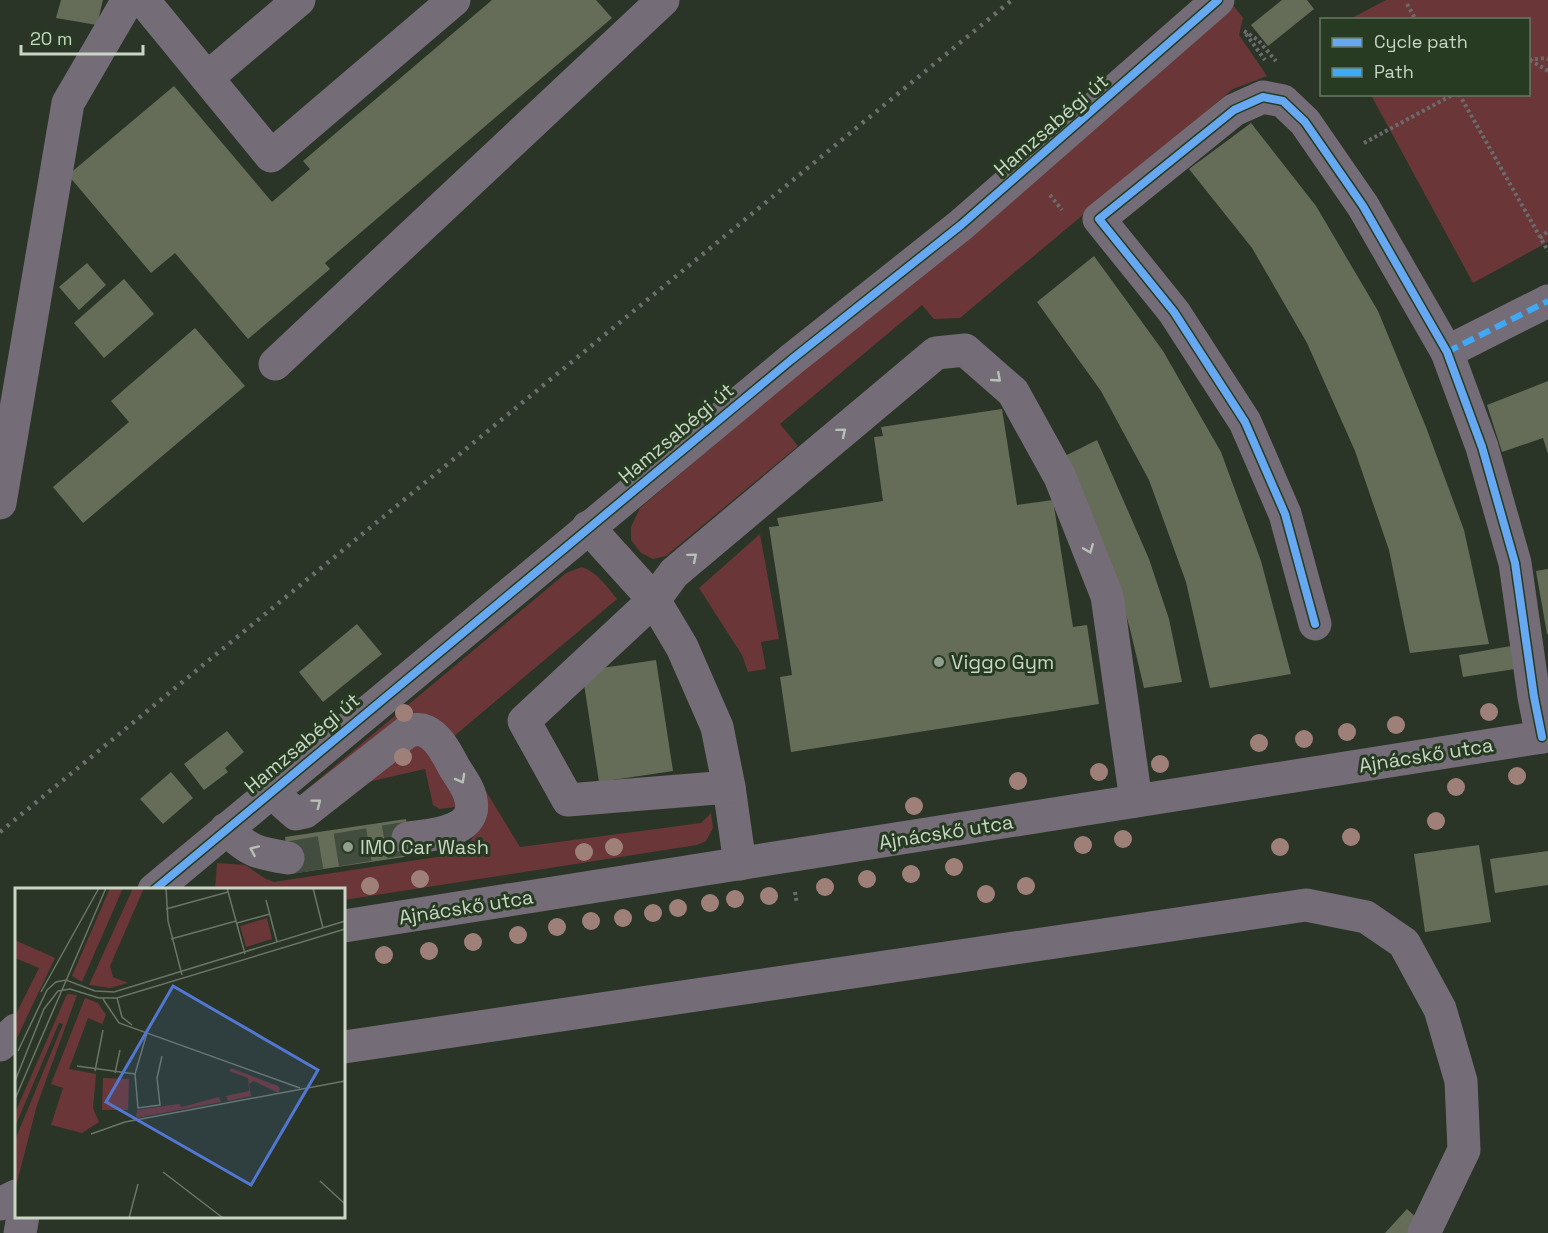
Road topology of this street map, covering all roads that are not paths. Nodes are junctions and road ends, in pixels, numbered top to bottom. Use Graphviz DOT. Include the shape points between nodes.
graph roads {
  1 [pos="128,0"];
  2 [pos="143,0"];
  3 [pos="299,0"];
  4 [pos="454,0"];
  5 [pos="663,0"];
  6 [pos="1218,0"];
  7 [pos="207,78"];
  8 [pos="1548,301"];
  9 [pos="1447,352"];
  10 [pos="275,364"];
  11 [pos="0,503"];
  12 [pos="588,527"];
  13 [pos="654,600"];
  14 [pos="1315,624"];
  15 [pos="1545,736"];
  16 [pos="729,787"];
  17 [pos="270,791"];
  18 [pos="1136,801"];
  19 [pos="226,829"];
  20 [pos="408,838"];
  21 [pos="288,858"];
  22 [pos="740,864"];
  23 [pos="169,883"];
  24 [pos="345,926"];
  25 [pos="15,1031"];
  26 [pos="0,1045"];
  27 [pos="345,1047"];
  28 [pos="15,1196"];
  29 [pos="0,1204"];
  30 [pos="23,1218"];
  31 [pos="20,1233"];
  32 [pos="1425,1233"];
  1 -- 11 [label="street" via="68,103"];
  2 -- 7 [label="street"];
  3 -- 7 [label="street"];
  4 -- 7 [label="street" via="272,156"];
  5 -- 10 [label="street"];
  6 -- 12 [label="street, Hamzsabégi út" via="961,225"];
  8 -- 9 [label="street"];
  9 -- 14 [label="street" via="1363,206 1305,123 1283,101 1263,97 1234,110 1099,219 1174,312 1245,422 1285,514"];
  9 -- 15 [label="street" via="1482,447 1515,563 1534,697"];
  12 -- 13 [label="street"];
  12 -- 17 [label="street, Hamzsabégi út"];
  13 -- 16 [label="street" via="682,647 717,727"];
  13 -- 16 [label="street" via="524,721 568,800"];
  13 -- 18 [label="street, one-way" via="674,573 936,353 965,350 1012,392 1060,477 1107,597"];
  15 -- 18 [label="street, Ajnácskő utca"];
  16 -- 22 [label="street"];
  17 -- 19 [label="street, Hamzsabégi út"];
  17 -- 20 [label="street, one-way" via="296,814 305,812 407,732 426,731 446,752 468,791 472,801 470,814 448,832"];
  18 -- 22 [label="street, Ajnácskő utca"];
  21 -- 19 [label="street, one-way" via="246,847"];
  19 -- 23 [label="street, Hamzsabégi út"];
  22 -- 24 [label="street, Ajnácskő utca"];
  25 -- 26 [label="street"];
  27 -- 32 [label="street" via="1306,905 1366,917 1404,943 1440,1009 1461,1081 1464,1150"];
  28 -- 29 [label="street"];
  30 -- 31 [label="street"];
}
